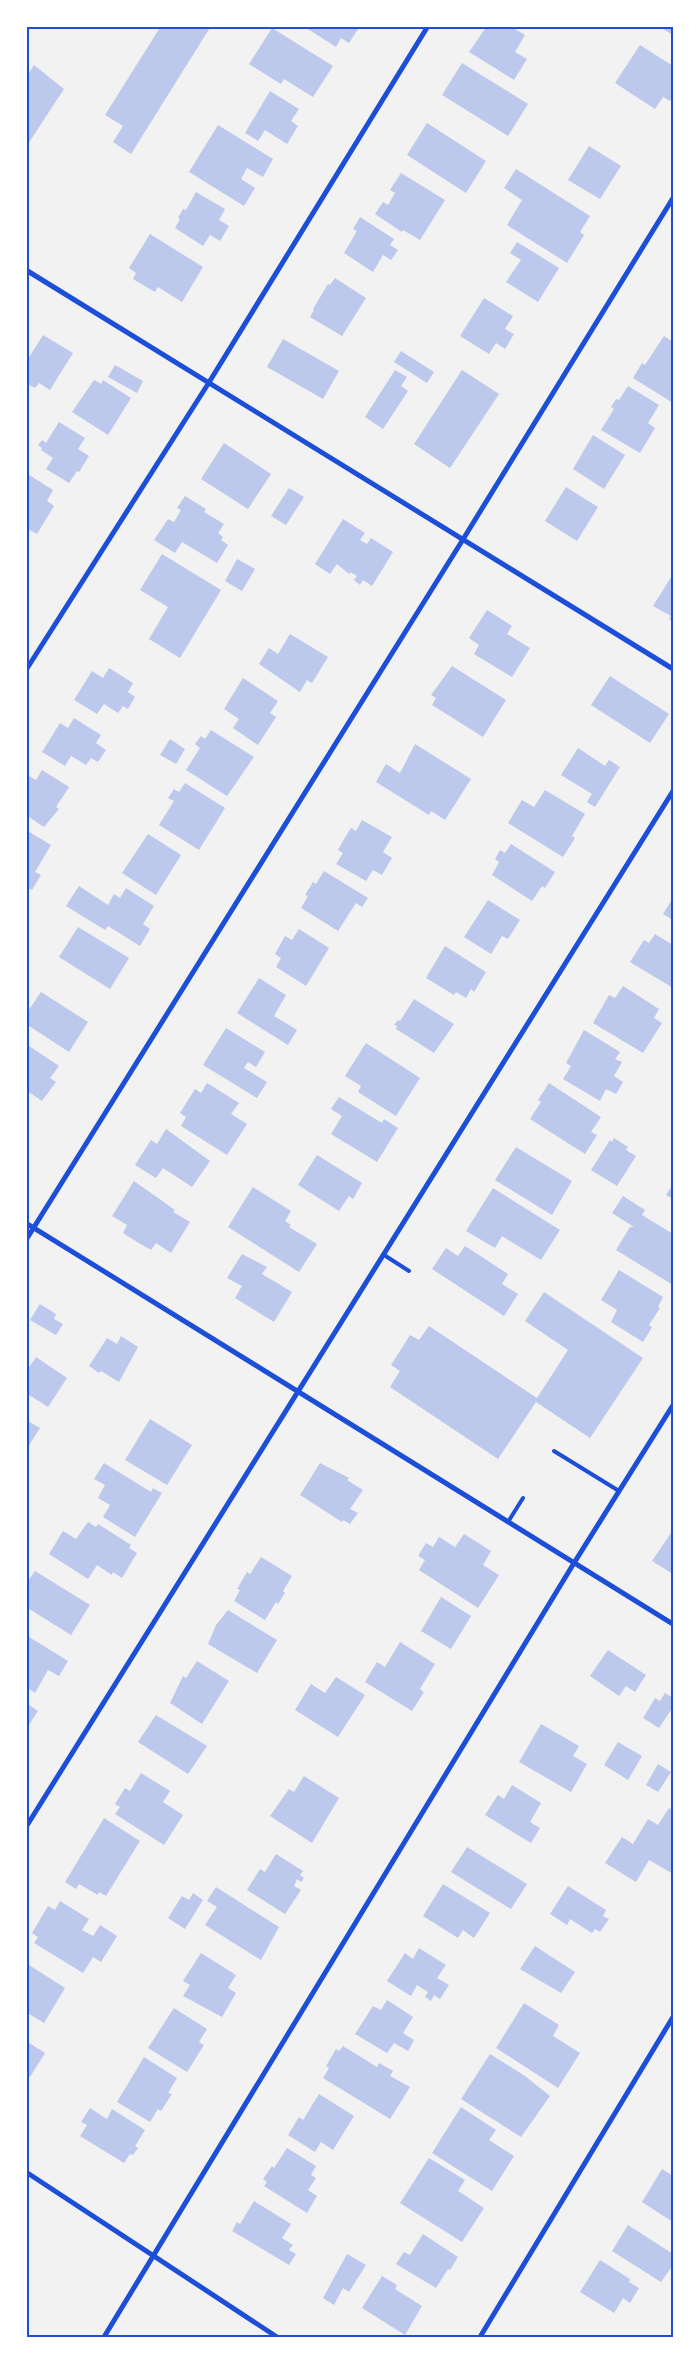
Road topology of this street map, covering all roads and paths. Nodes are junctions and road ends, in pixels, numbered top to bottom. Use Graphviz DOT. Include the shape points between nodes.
graph roads {
  1 [pos="428,26"];
  2 [pos="673,198"];
  3 [pos="26,270"];
  4 [pos="208,384"];
  5 [pos="462,541"];
  6 [pos="673,669"];
  7 [pos="26,670"];
  8 [pos="673,791"];
  9 [pos="26,1223"];
  10 [pos="34,1228"];
  11 [pos="26,1240"];
  12 [pos="384,1255"];
  13 [pos="409,1271"];
  14 [pos="300,1391"];
  15 [pos="673,1405"];
  16 [pos="554,1451"];
  17 [pos="619,1491"];
  18 [pos="523,1498"];
  19 [pos="508,1522"];
  20 [pos="574,1563"];
  21 [pos="673,1624"];
  22 [pos="26,1827"];
  23 [pos="673,2017"];
  24 [pos="26,2172"];
  25 [pos="153,2256"];
  26 [pos="104,2337"];
  27 [pos="277,2337"];
  28 [pos="480,2337"];
  1 -- 4 [label="street"];
  2 -- 5 [label="street"];
  3 -- 4 [label="street"];
  4 -- 5 [label="street"];
  4 -- 7 [label="street"];
  5 -- 6 [label="street"];
  5 -- 10 [label="street"];
  8 -- 12 [label="street"];
  9 -- 10 [label="street"];
  10 -- 11 [label="street"];
  10 -- 14 [label="street"];
  12 -- 13 [label="lane"];
  12 -- 14 [label="street"];
  14 -- 19 [label="street"];
  14 -- 22 [label="street"];
  15 -- 17 [label="street"];
  16 -- 17 [label="lane"];
  17 -- 20 [label="street"];
  18 -- 19 [label="lane"];
  19 -- 20 [label="street"];
  20 -- 21 [label="street"];
  20 -- 25 [label="street"];
  23 -- 28 [label="street"];
  24 -- 25 [label="street"];
  25 -- 26 [label="street"];
  25 -- 27 [label="street"];
}
